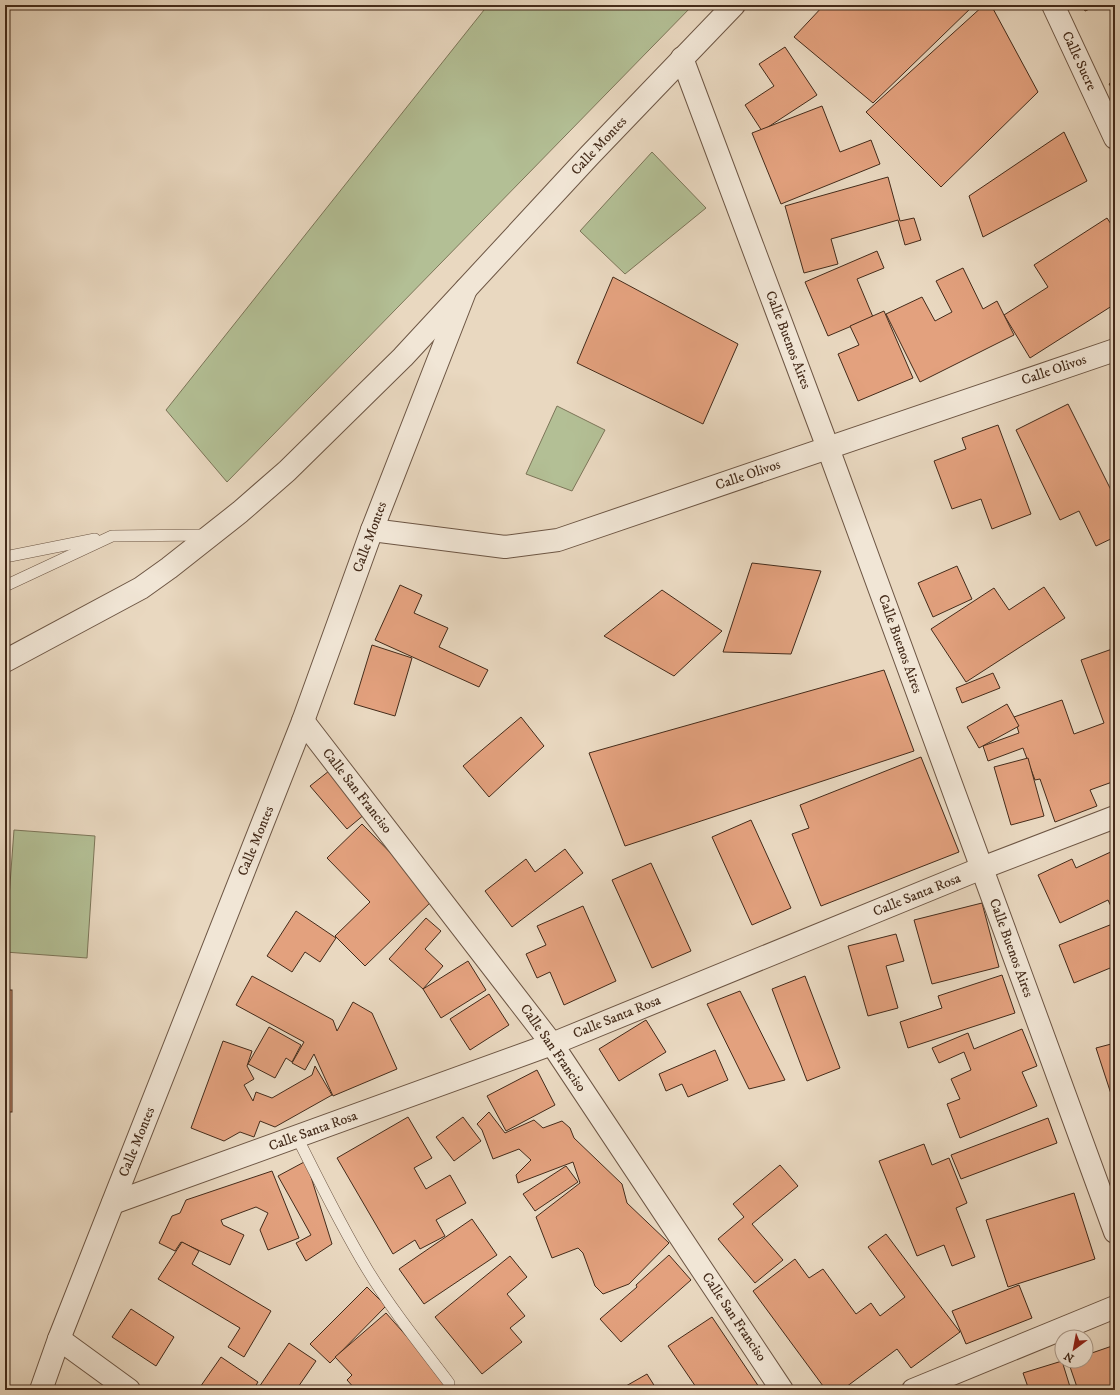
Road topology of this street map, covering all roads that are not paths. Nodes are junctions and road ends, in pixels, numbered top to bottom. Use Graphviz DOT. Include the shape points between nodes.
graph roads {
  1 [pos="734,5"];
  2 [pos="1053,5"];
  3 [pos="682,58"];
  4 [pos="1115,138"];
  5 [pos="466,289"];
  6 [pos="1115,350"];
  7 [pos="828,448"];
  8 [pos="372,530"];
  9 [pos="211,535"];
  10 [pos="112,536"];
  11 [pos="5,557"];
  12 [pos="5,586"];
  13 [pos="5,661"];
  14 [pos="303,721"];
  15 [pos="1115,817"];
  16 [pos="982,868"];
  17 [pos="552,1044"];
  18 [pos="297,1136"];
  19 [pos="113,1203"];
  20 [pos="1115,1232"];
  21 [pos="1115,1307"];
  22 [pos="59,1339"];
  23 [pos="449,1383"];
  24 [pos="41,1390"];
  25 [pos="129,1390"];
  26 [pos="782,1390"];
  27 [pos="913,1390"];
  1 -- 3 [label="street, Calle Montes"];
  2 -- 4 [label="street, Calle Sucre"];
  3 -- 5 [label="street, Calle Montes"];
  3 -- 7 [label="street, Calle Buenos Aires"];
  5 -- 8 [label="street, Calle Montes"];
  5 -- 9 [label="street, Calle Montes" via="403,357 287,471"];
  6 -- 7 [label="street, Calle Olivos"];
  7 -- 8 [label="street, Calle Olivos" via="558,540 505,547"];
  7 -- 16 [label="street, Calle Buenos Aires"];
  8 -- 14 [label="street, Calle Montes"];
  9 -- 10 [label="lane"];
  9 -- 13 [label="street, Calle Montes" via="141,588"];
  10 -- 11 [label="lane"];
  10 -- 12 [label="lane"];
  14 -- 17 [label="street, Calle San Franciso"];
  14 -- 19 [label="street, Calle Montes"];
  15 -- 16 [label="street, Calle Santa Rosa"];
  16 -- 17 [label="street, Calle Santa Rosa"];
  16 -- 20 [label="street, Calle Buenos Aires"];
  17 -- 18 [label="street, Calle Santa Rosa"];
  17 -- 26 [label="street, Calle San Franciso"];
  18 -- 19 [label="street, Calle Santa Rosa"];
  18 -- 23 [label="lane" via="367,1270"];
  19 -- 22 [label="street, Calle Montes"];
  21 -- 27 [label="street"];
  22 -- 24 [label="street, Calle Montes"];
  22 -- 25 [label="street"];
}
